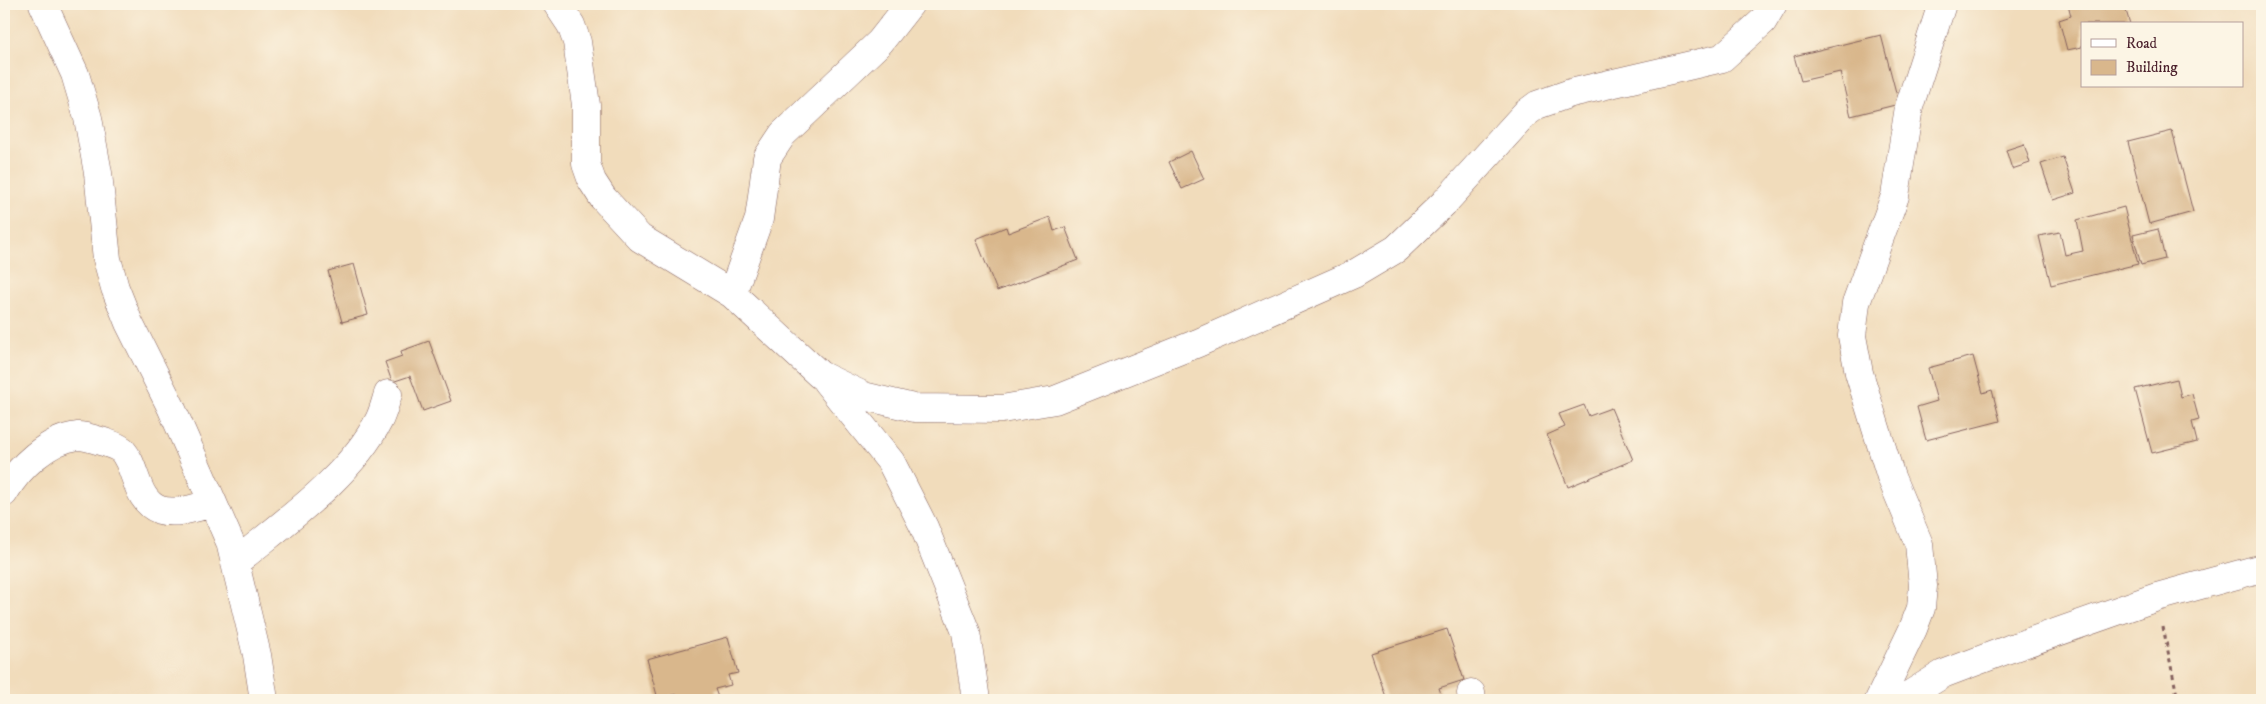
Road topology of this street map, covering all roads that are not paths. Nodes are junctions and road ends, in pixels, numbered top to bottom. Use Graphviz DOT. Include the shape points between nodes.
graph roads {
  1 [pos="43,4"];
  2 [pos="557,4"];
  3 [pos="910,4"];
  4 [pos="1773,4"];
  5 [pos="1942,4"];
  6 [pos="732,294"];
  7 [pos="820,375"];
  8 [pos="388,394"];
  9 [pos="4,493"];
  10 [pos="213,503"];
  11 [pos="235,563"];
  12 [pos="2262,568"];
  13 [pos="264,700"];
  14 [pos="976,700"];
  15 [pos="1879,700"];
  16 [pos="1901,700"];
  1 -- 10 [label="street" via="75,74 88,118 98,173 107,259 115,288"];
  2 -- 6 [label="street" via="571,25 577,42 586,105 586,164 592,181 603,198 640,238"];
  3 -- 6 [label="street" via="880,42 783,134 772,150 765,167 759,219"];
  4 -- 7 [label="street" via="1763,21 1722,58 1571,92 1537,105 1525,114 1444,204 1396,249 1354,274 1198,343 1055,400 1002,409 914,408 864,396"];
  5 -- 15 [label="street" via="1909,107 1894,196 1856,304 1852,336 1859,373 1891,478 1919,544 1923,586 1921,608 1913,629"];
  6 -- 7 [label="street"];
  7 -- 14 [label="street" via="890,462 924,527 966,632"];
  8 -- 11 [label="street" via="380,419 335,478"];
  9 -- 10 [label="street" via="11,480 33,458 54,444 78,436 120,448 129,459 145,499 159,509 187,510"];
  10 -- 11 [label="street" via="230,542"];
  11 -- 13 [label="street"];
  12 -- 16 [label="street" via="2157,597 1943,674"];
}
